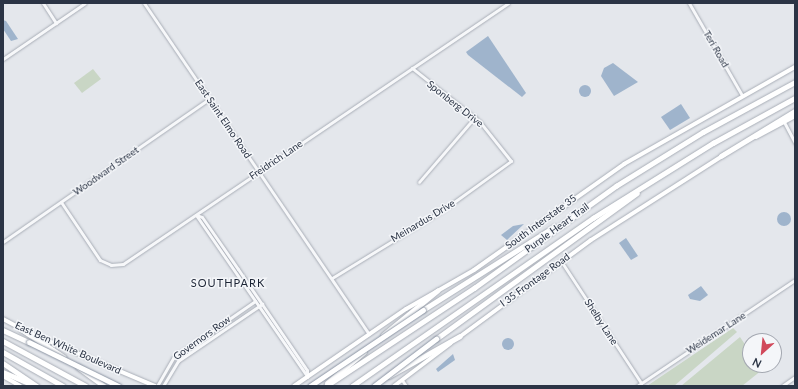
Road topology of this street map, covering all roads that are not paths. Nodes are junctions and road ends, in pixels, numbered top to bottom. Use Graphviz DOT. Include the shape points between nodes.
graph roads {
  1 [pos="43,3"];
  2 [pos="85,3"];
  3 [pos="144,3"];
  4 [pos="508,3"];
  5 [pos="689,3"];
  6 [pos="56,23"];
  7 [pos="3,59"];
  8 [pos="795,67"];
  9 [pos="412,68"];
  10 [pos="795,82"];
  11 [pos="742,95"];
  12 [pos="795,98"];
  13 [pos="210,99"];
  14 [pos="795,111"];
  15 [pos="795,116"];
  16 [pos="475,117"];
  17 [pos="784,122"];
  18 [pos="795,143"];
  19 [pos="722,156"];
  20 [pos="511,161"];
  21 [pos="259,171"];
  22 [pos="655,178"];
  23 [pos="419,182"];
  24 [pos="61,202"];
  25 [pos="196,215"];
  26 [pos="568,219"];
  27 [pos="3,242"];
  28 [pos="561,261"];
  29 [pos="332,278"];
  30 [pos="795,280"];
  31 [pos="437,291"];
  32 [pos="258,299"];
  33 [pos="254,302"];
  34 [pos="262,304"];
  35 [pos="257,307"];
  36 [pos="3,319"];
  37 [pos="22,329"];
  38 [pos="3,330"];
  39 [pos="369,334"];
  40 [pos="460,336"];
  41 [pos="284,339"];
  42 [pos="3,340"];
  43 [pos="280,341"];
  44 [pos="3,352"];
  45 [pos="3,363"];
  46 [pos="3,372"];
  47 [pos="3,376"];
  48 [pos="307,376"];
  49 [pos="795,377"];
  50 [pos="402,380"];
  51 [pos="641,382"];
  52 [pos="20,386"];
  53 [pos="36,386"];
  54 [pos="63,386"];
  55 [pos="86,386"];
  56 [pos="104,386"];
  57 [pos="119,386"];
  58 [pos="156,386"];
  59 [pos="163,386"];
  60 [pos="294,386"];
  61 [pos="310,386"];
  62 [pos="325,386"];
  63 [pos="352,386"];
  64 [pos="370,386"];
  65 [pos="374,386"];
  66 [pos="394,386"];
  67 [pos="406,386"];
  68 [pos="637,386"];
  69 [pos="782,386"];
  1 -- 6 [label="street"];
  2 -- 6 [label="street"];
  3 -- 13 [label="street, East Saint Elmo Road"];
  4 -- 9 [label="street, Freidrich Lane"];
  5 -- 11 [label="street, Teri Road"];
  6 -- 7 [label="street"];
  8 -- 11 [label="main road, South Interstate 35"];
  9 -- 16 [label="street, Sponberg Drive"];
  9 -- 21 [label="street, Freidrich Lane"];
  10 -- 26 [label="highway, Purple Heart Trail" via="703,132"];
  11 -- 31 [label="main road, South Interstate 35" via="624,164 474,270"];
  12 -- 22 [label="highway, Purple Heart Trail"];
  13 -- 21 [label="street, East Saint Elmo Road"];
  13 -- 24 [label="street, Woodward Street"];
  14 -- 19 [label="highway"];
  15 -- 17 [label="main road"];
  16 -- 20 [label="street, Sponberg Drive"];
  16 -- 23 [label="street"];
  17 -- 18 [label="street"];
  17 -- 19 [label="main road"];
  19 -- 28 [label="main road, I 35 Frontage Road" via="611,226"];
  20 -- 29 [label="street, Meinardus Drive" via="444,210"];
  21 -- 25 [label="street, Freidrich Lane"];
  21 -- 29 [label="street, East Saint Elmo Road"];
  22 -- 63 [label="highway, Purple Heart Trail" via="592,218"];
  22 -- 65 [label="highway, bridge"];
  24 -- 25 [label="street, Freidrich Lane" via="99,258 111,265 126,262"];
  24 -- 27 [label="street, Woodward Street"];
  25 -- 32 [label="street" via="202,217"];
  25 -- 33 [label="street"];
  26 -- 61 [label="highway, bridge" via="423,310"];
  26 -- 62 [label="highway, Purple Heart Trail" via="474,288"];
  28 -- 40 [label="main road, I 35 Frontage Road"];
  28 -- 51 [label="street, Shelby Lane"];
  29 -- 39 [label="street, East Saint Elmo Road"];
  30 -- 51 [label="street, Weidemar Lane"];
  31 -- 39 [label="main road, South Interstate 35"];
  31 -- 62 [label="highway"];
  32 -- 33 [label="street, Governors Row"];
  32 -- 34 [label="street"];
  33 -- 35 [label="street"];
  33 -- 58 [label="street, Governors Row" via="173,358"];
  34 -- 35 [label="street, Governors Row"];
  34 -- 41 [label="street"];
  35 -- 43 [label="street"];
  35 -- 59 [label="street, Governors Row" via="178,360"];
  36 -- 37 [label="main road, East Ben White Boulevard"];
  37 -- 56 [label="highway"];
  37 -- 58 [label="main road, East Ben White Boulevard"];
  38 -- 57 [label="highway, bridge"];
  39 -- 48 [label="main road, South Interstate 35"];
  40 -- 50 [label="main road"];
  40 -- 64 [label="highway"];
  41 -- 43 [label="street"];
  41 -- 48 [label="street" via="308,370"];
  42 -- 55 [label="highway"];
  43 -- 48 [label="street"];
  44 -- 54 [label="highway"];
  45 -- 53 [label="highway"];
  46 -- 53 [label="highway"];
  47 -- 52 [label="main road"];
  48 -- 60 [label="main road, South Interstate 35"];
  49 -- 69 [label="street"];
  50 -- 66 [label="main road"];
  50 -- 67 [label="street"];
  51 -- 68 [label="street, Weidemar Lane"];
}
